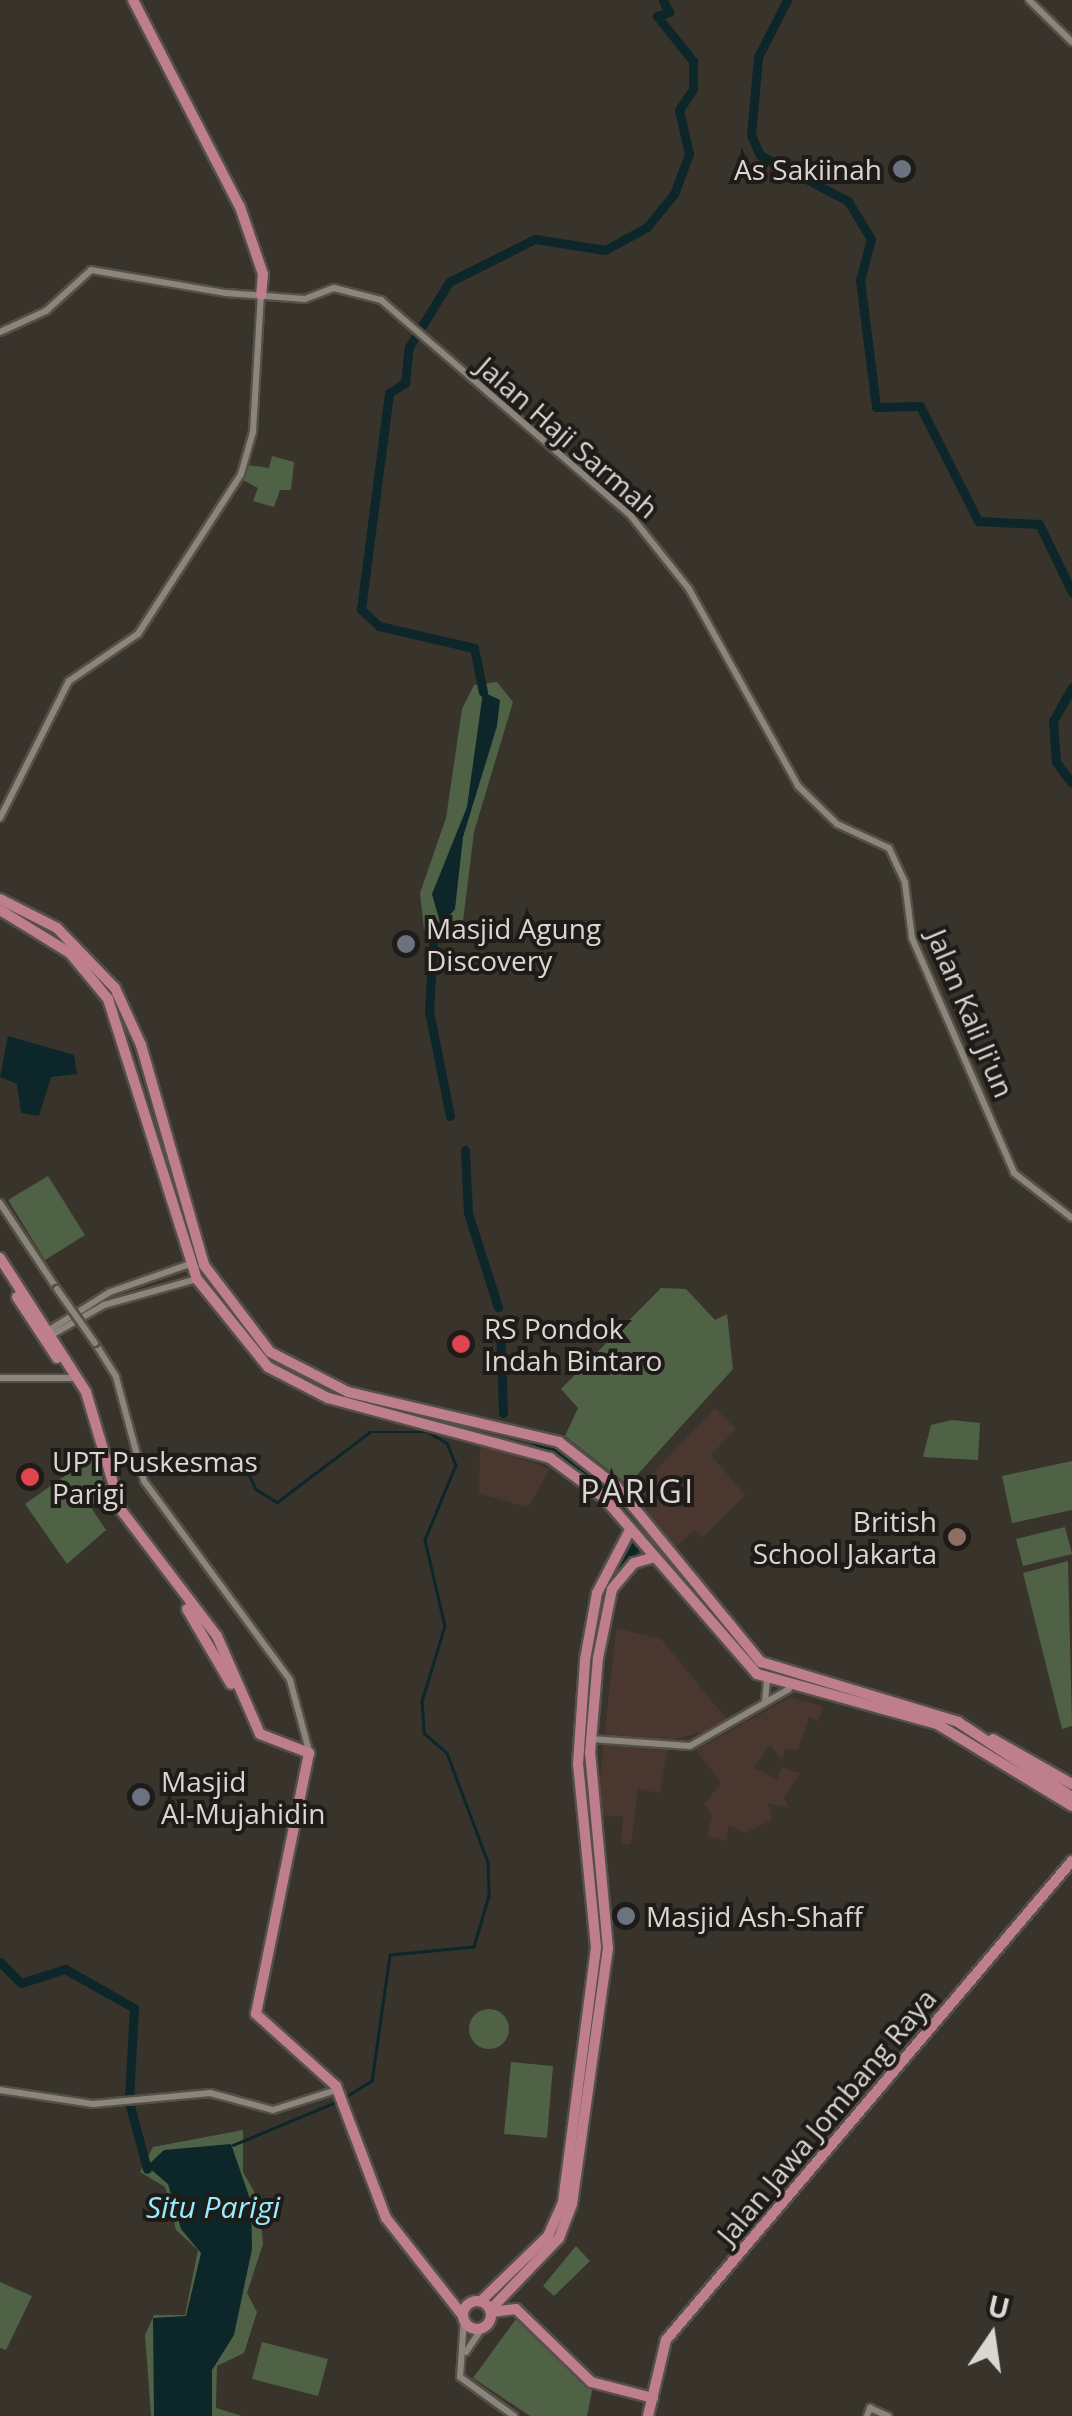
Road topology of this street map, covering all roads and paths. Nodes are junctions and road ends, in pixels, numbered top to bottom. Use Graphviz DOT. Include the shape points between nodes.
graph roads {
  1 [pos="133,0"];
  2 [pos="1029,0"];
  3 [pos="1072,42"];
  4 [pos="261,295"];
  5 [pos="0,332"];
  6 [pos="798,786"];
  7 [pos="0,818"];
  8 [pos="0,899"];
  9 [pos="0,910"];
  10 [pos="0,1203"];
  11 [pos="1072,1218"];
  12 [pos="0,1258"];
  13 [pos="190,1264"];
  14 [pos="0,1270"];
  15 [pos="196,1280"];
  16 [pos="46,1336"];
  17 [pos="0,1378"];
  18 [pos="74,1378"];
  19 [pos="316,1380"];
  20 [pos="311,1391"];
  21 [pos="517,1426"];
  22 [pos="513,1442"];
  23 [pos="633,1534"];
  24 [pos="649,1555"];
  25 [pos="629,1558"];
  26 [pos="712,1611"];
  27 [pos="701,1618"];
  28 [pos="721,1621"];
  29 [pos="711,1630"];
  30 [pos="592,1659"];
  31 [pos="767,1679"];
  32 [pos="789,1689"];
  33 [pos="765,1703"];
  34 [pos="591,1739"];
  35 [pos="986,1743"];
  36 [pos="309,1757"];
  37 [pos="1011,1757"];
  38 [pos="1072,1784"];
  39 [pos="1072,1797"];
  40 [pos="1072,1806"];
  41 [pos="1072,1814"];
  42 [pos="1072,1861"];
  43 [pos="0,2090"];
  44 [pos="339,2092"];
  45 [pos="452,2298"];
  46 [pos="486,2302"];
  47 [pos="463,2318"];
  48 [pos="482,2328"];
  49 [pos="462,2358"];
  50 [pos="652,2398"];
  51 [pos="869,2414"];
  52 [pos="514,2416"];
  53 [pos="648,2416"];
  54 [pos="888,2416"];
  1 -- 4 [label="main road" via="240,207 263,274"];
  2 -- 3 [label="street"];
  4 -- 5 [label="street, Jalan Haji Sarmah" via="91,270 46,311"];
  4 -- 6 [label="street, Jalan Haji Sarmah" via="367,292 632,516 689,589"];
  4 -- 7 [label="street" via="253,432 242,474 138,634 69,680"];
  6 -- 11 [label="street, Jalan Kali Ji'un" via="838,824 898,861 912,938 1014,1173"];
  8 -- 19 [label="main road" via="57,928 115,988 141,1045 210,1276 254,1337"];
  9 -- 13 [label="main road" via="70,953 112,1008"];
  10 -- 36 [label="street, bridge" via="116,1377 144,1481 290,1680"];
  12 -- 16 [label="main road"];
  13 -- 15 [label="main road"];
  13 -- 16 [label="street" via="110,1292"];
  14 -- 16 [label="main road"];
  15 -- 16 [label="street" via="104,1305"];
  15 -- 20 [label="main road" via="252,1353"];
  16 -- 18 [label="main road"];
  17 -- 18 [label="street"];
  18 -- 36 [label="main road" via="114,1512 156,1563 262,1736"];
  19 -- 20 [label="main road"];
  19 -- 21 [label="main road"];
  20 -- 22 [label="main road"];
  21 -- 22 [label="main road"];
  21 -- 26 [label="main road" via="596,1466"];
  22 -- 23 [label="main road" via="572,1471"];
  23 -- 24 [label="main road"];
  23 -- 25 [label="main road"];
  24 -- 25 [label="main road"];
  24 -- 27 [label="main road"];
  25 -- 30 [label="main road" via="597,1593"];
  26 -- 27 [label="main road"];
  26 -- 28 [label="main road"];
  27 -- 29 [label="main road"];
  28 -- 29 [label="main road"];
  28 -- 35 [label="main road" via="778,1672 910,1704"];
  29 -- 31 [label="main road"];
  30 -- 34 [label="main road"];
  30 -- 46 [label="main road" via="578,1764 596,1947 565,2191 551,2232"];
  31 -- 32 [label="main road"];
  31 -- 33 [label="street"];
  32 -- 33 [label="street"];
  32 -- 35 [label="main road" via="908,1714"];
  33 -- 34 [label="street" via="690,1746"];
  34 -- 46 [label="main road" via="608,1949 573,2197 558,2238"];
  35 -- 37 [label="main road"];
  35 -- 38 [label="main road" via="1022,1749"];
  35 -- 41 [label="main road"];
  36 -- 44 [label="main road" via="254,2008"];
  37 -- 39 [label="main road"];
  37 -- 40 [label="main road"];
  42 -- 50 [label="main road, Jalan Jawa Jombang Raya" via="666,2340"];
  43 -- 44 [label="street" via="130,2102 210,2093 272,2110"];
  44 -- 45 [label="main road" via="386,2218"];
  45 -- 46 [label="main road"];
  45 -- 47 [label="main road"];
  46 -- 47 [label="main road"];
  46 -- 48 [label="main road"];
  46 -- 50 [label="main road" via="506,2307 591,2382"];
  47 -- 48 [label="main road"];
  47 -- 49 [label="street"];
  48 -- 49 [label="street"];
  49 -- 52 [label="street" via="464,2383"];
  50 -- 53 [label="main road, Jalan Jawa Jombang Raya"];
  51 -- 54 [label="street"];
}
